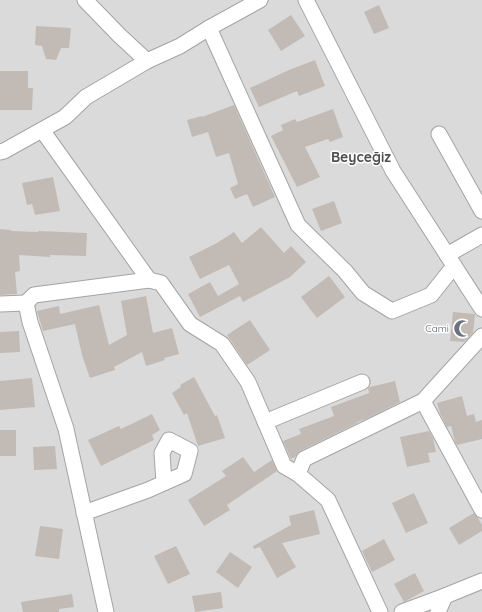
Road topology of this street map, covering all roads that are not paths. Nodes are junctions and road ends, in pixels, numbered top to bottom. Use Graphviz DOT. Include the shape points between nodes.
graph roads {
  1 [pos="85,0"];
  2 [pos="260,0"];
  3 [pos="306,0"];
  4 [pos="209,28"];
  5 [pos="147,61"];
  6 [pos="42,130"];
  7 [pos="439,134"];
  8 [pos="0,152"];
  9 [pos="482,211"];
  10 [pos="482,235"];
  11 [pos="450,260"];
  12 [pos="148,280"];
  13 [pos="26,303"];
  14 [pos="0,304"];
  15 [pos="482,309"];
  16 [pos="482,336"];
  17 [pos="362,382"];
  18 [pos="423,401"];
  19 [pos="265,422"];
  20 [pos="298,474"];
  21 [pos="164,483"];
  22 [pos="482,510"];
  23 [pos="84,513"];
  24 [pos="482,581"];
  25 [pos="445,596"];
  26 [pos="106,612"];
  27 [pos="380,612"];
  28 [pos="402,612"];
  29 [pos="438,612"];
  1 -- 5 [label="street"];
  2 -- 4 [label="street"];
  3 -- 11 [label="street" via="393,171"];
  4 -- 5 [label="street" via="180,46"];
  4 -- 11 [label="street" via="298,225 345,271 363,293 392,311 431,295"];
  5 -- 6 [label="street" via="86,96 65,117"];
  6 -- 8 [label="street"];
  6 -- 12 [label="street"];
  7 -- 9 [label="street"];
  10 -- 11 [label="street"];
  11 -- 15 [label="street"];
  12 -- 13 [label="street" via="34,295"];
  12 -- 19 [label="street" via="161,283 190,324 222,344 248,382"];
  13 -- 14 [label="street"];
  13 -- 23 [label="street" via="66,429"];
  16 -- 18 [label="street"];
  17 -- 19 [label="street"];
  18 -- 20 [label="street" via="304,459"];
  18 -- 22 [label="street"];
  19 -- 20 [label="street" via="284,466"];
  20 -- 27 [label="street" via="328,500"];
  21 -- 21 [label="street" via="184,474 190,451 169,440 156,452"];
  21 -- 23 [label="street"];
  23 -- 26 [label="street"];
  24 -- 25 [label="street"];
  25 -- 28 [label="street"];
  25 -- 29 [label="street"];
}
